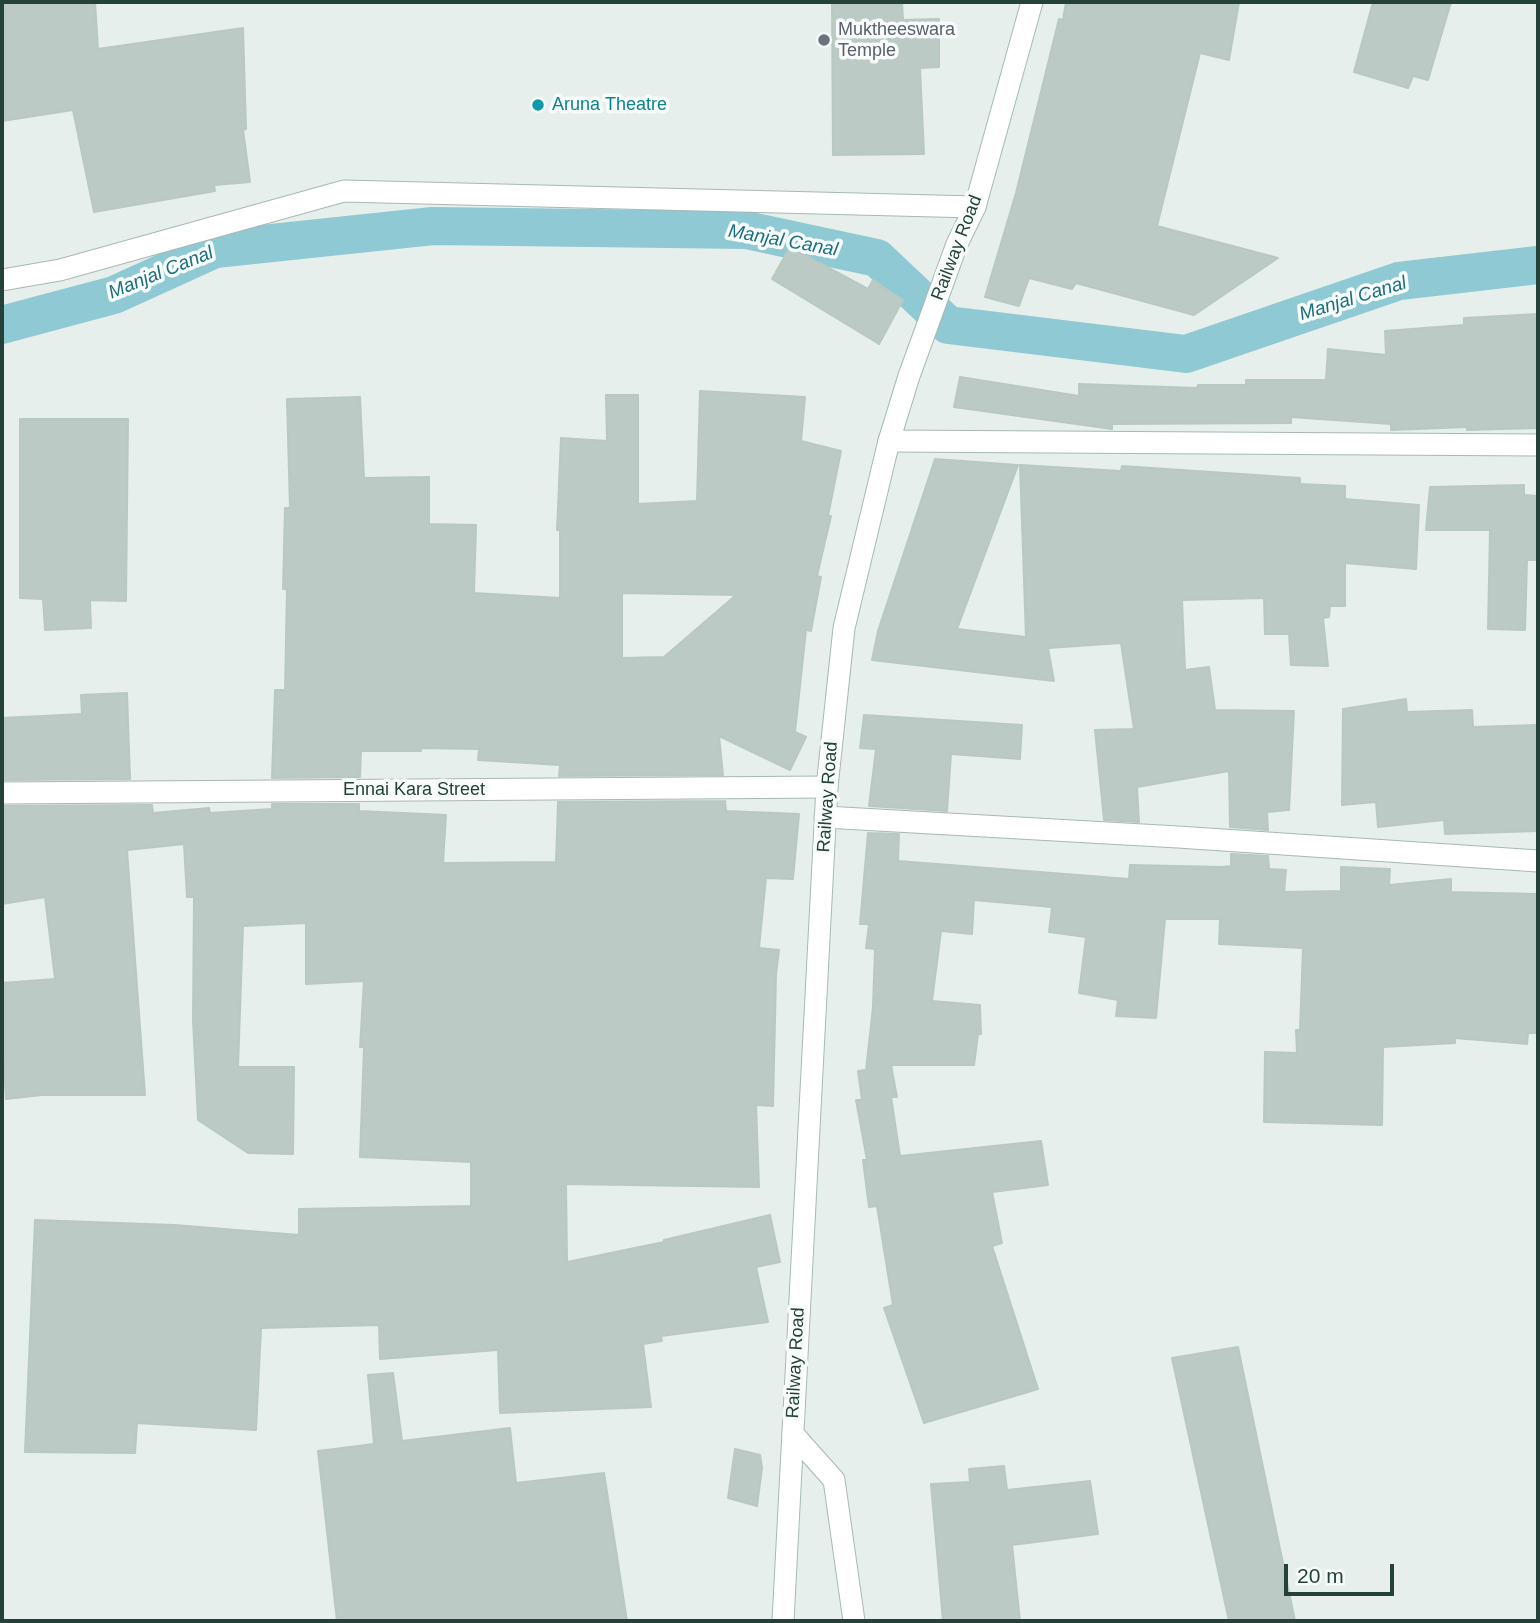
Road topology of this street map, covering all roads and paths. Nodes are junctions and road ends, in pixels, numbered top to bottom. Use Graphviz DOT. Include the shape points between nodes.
graph roads {
  1 [pos="1032,2"];
  2 [pos="975,207"];
  3 [pos="2,280"];
  4 [pos="889,440"];
  5 [pos="1538,445"];
  6 [pos="827,788"];
  7 [pos="2,793"];
  8 [pos="825,817"];
  9 [pos="1538,861"];
  10 [pos="793,1434"];
  11 [pos="783,1621"];
  12 [pos="855,1621"];
  1 -- 2 [label="street, Railway Road"];
  2 -- 3 [label="street" via="344,191 60,270"];
  2 -- 4 [label="street, Railway Road" via="957,244"];
  4 -- 5 [label="street"];
  4 -- 6 [label="street, Railway Road" via="844,628"];
  6 -- 7 [label="street, Ennai Kara Street"];
  6 -- 8 [label="street, Railway Road"];
  8 -- 9 [label="street"];
  8 -- 10 [label="street, Railway Road"];
  10 -- 11 [label="street, Railway Road"];
  10 -- 12 [label="street" via="834,1479"];
}
